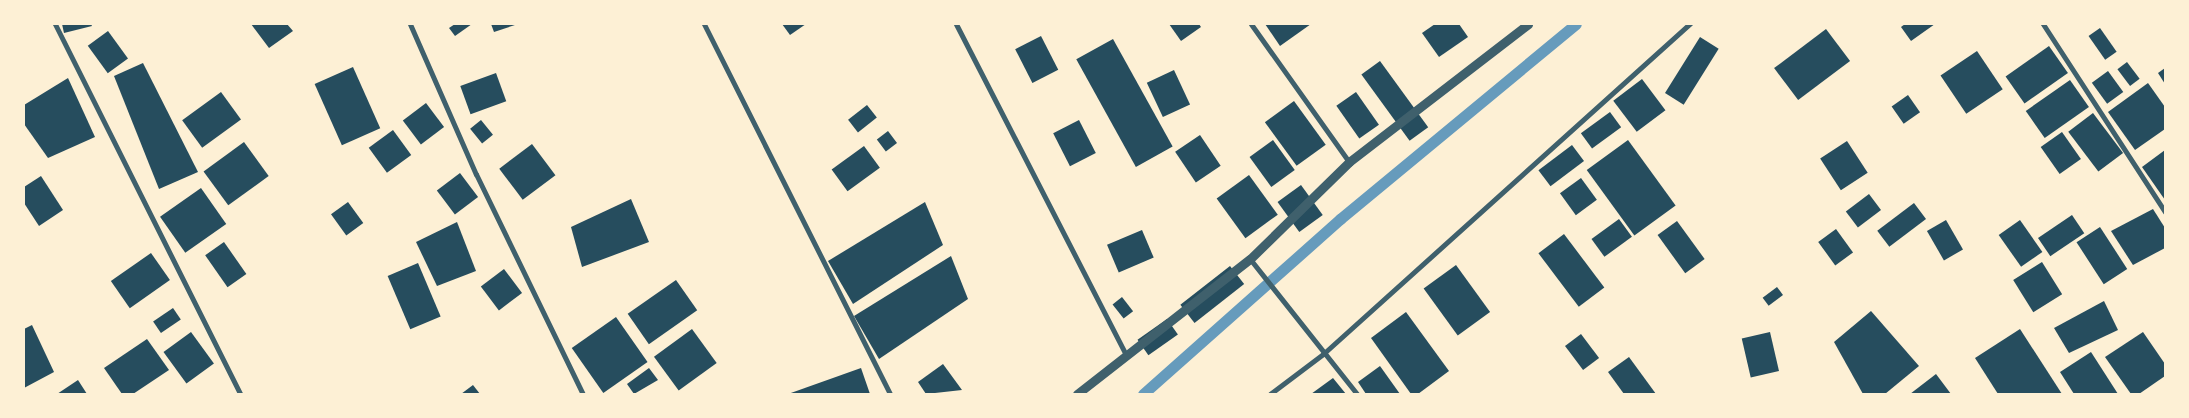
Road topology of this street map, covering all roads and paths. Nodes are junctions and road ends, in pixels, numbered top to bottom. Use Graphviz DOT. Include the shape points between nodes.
graph roads {
  1 [pos="55,24"];
  2 [pos="410,24"];
  3 [pos="704,24"];
  4 [pos="956,24"];
  5 [pos="1251,24"];
  6 [pos="1528,24"];
  7 [pos="1690,24"];
  8 [pos="2043,24"];
  9 [pos="1349,162"];
  10 [pos="2165,212"];
  11 [pos="1250,259"];
  12 [pos="1125,353"];
  13 [pos="1323,354"];
  14 [pos="240,394"];
  15 [pos="583,394"];
  16 [pos="890,394"];
  17 [pos="1077,394"];
  18 [pos="1270,394"];
  19 [pos="1357,394"];
  1 -- 14 [label="street"];
  2 -- 15 [label="street" via="476,174"];
  3 -- 16 [label="street"];
  4 -- 12 [label="street"];
  5 -- 9 [label="street"];
  6 -- 9 [label="street"];
  7 -- 13 [label="street"];
  8 -- 10 [label="street"];
  9 -- 11 [label="street"];
  11 -- 12 [label="street"];
  11 -- 13 [label="street"];
  12 -- 17 [label="street"];
  13 -- 18 [label="street"];
  13 -- 19 [label="street"];
}
